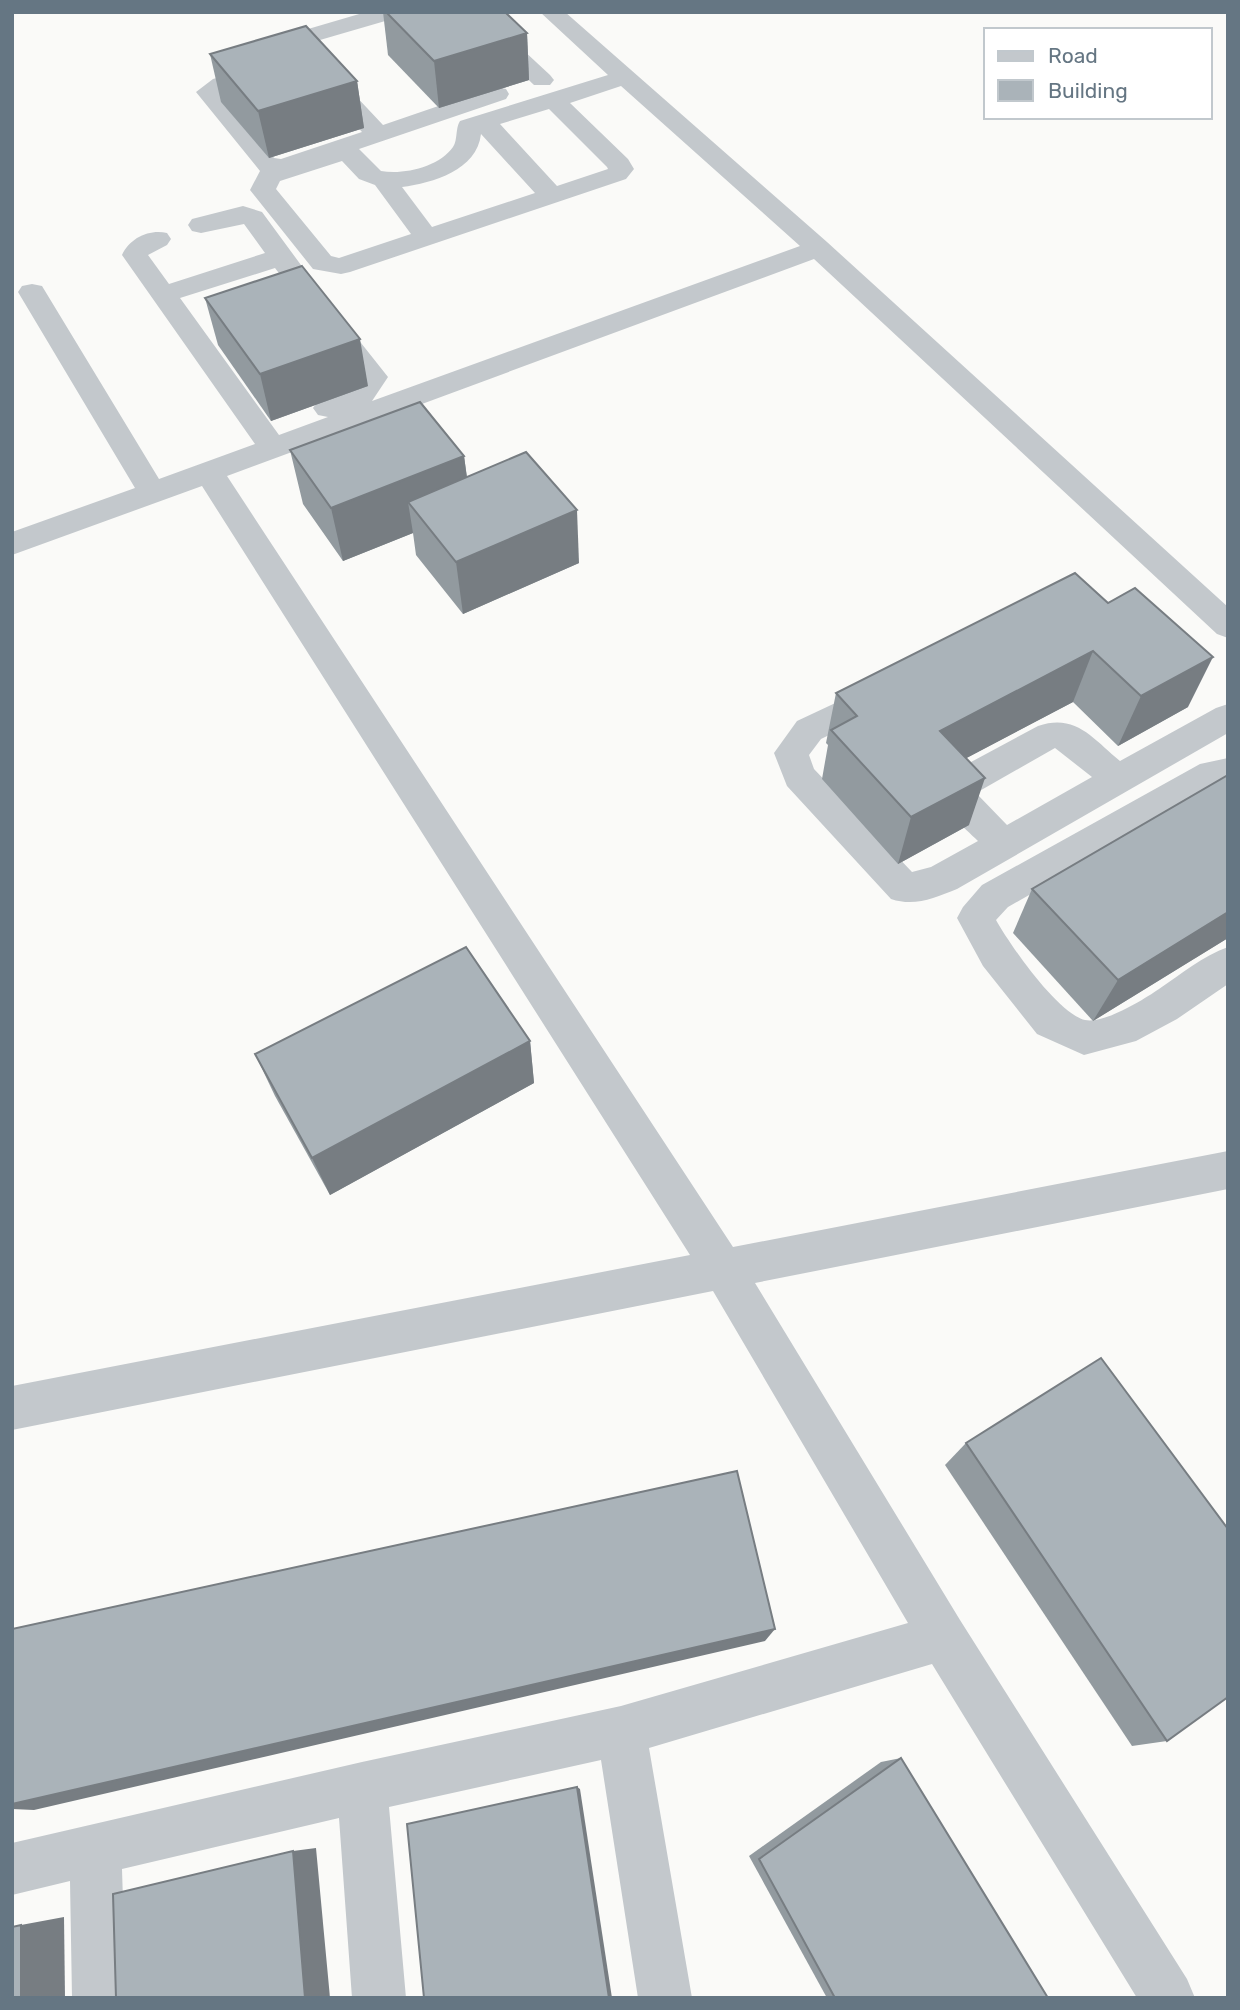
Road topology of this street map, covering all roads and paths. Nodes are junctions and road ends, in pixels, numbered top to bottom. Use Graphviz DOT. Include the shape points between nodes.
graph roads {
  1 [pos="468,12"];
  2 [pos="551,12"];
  3 [pos="397,20"];
  4 [pos="365,39"];
  5 [pos="219,62"];
  6 [pos="615,69"];
  7 [pos="548,90"];
  8 [pos="484,122"];
  9 [pos="377,133"];
  10 [pos="384,180"];
  11 [pos="552,196"];
  12 [pos="201,225"];
  13 [pos="427,238"];
  14 [pos="158,239"];
  15 [pos="818,248"];
  16 [pos="281,257"];
  17 [pos="32,292"];
  18 [pos="164,294"];
  19 [pos="269,440"];
  20 [pos="209,473"];
  21 [pos="153,494"];
  22 [pos="12,544"];
  23 [pos="1228,626"];
  24 [pos="910,681"];
  25 [pos="1228,717"];
  26 [pos="1228,772"];
  27 [pos="1117,779"];
  28 [pos="1003,844"];
  29 [pos="1223,973"];
  30 [pos="1228,1170"];
  31 [pos="723,1269"];
  32 [pos="12,1408"];
  33 [pos="943,1637"];
  34 [pos="621,1731"];
  35 [pos="362,1787"];
  36 [pos="96,1850"];
  37 [pos="12,1869"];
  38 [pos="99,1998"];
  39 [pos="379,1998"];
  40 [pos="666,1998"];
  41 [pos="1168,1998"];
  1 -- 7 [label="street"];
  2 -- 6 [label="street"];
  3 -- 4 [label="street"];
  3 -- 5 [label="street"];
  6 -- 7 [label="street"];
  6 -- 15 [label="street"];
  7 -- 8 [label="street"];
  7 -- 9 [label="street"];
  7 -- 11 [label="street" via="621,169"];
  8 -- 10 [label="street" via="469,126 468,143 453,161 411,177"];
  8 -- 11 [label="street"];
  9 -- 9 [label="street" via="272,167 208,92 220,84 308,62"];
  10 -- 13 [label="street"];
  10 -- 13 [label="street" via="368,175 349,153 341,153 269,177 263,190 322,263 331,266"];
  11 -- 13 [label="street"];
  12 -- 16 [label="street" via="243,214 253,218"];
  14 -- 18 [label="street" via="139,247 135,254"];
  15 -- 19 [label="street"];
  15 -- 23 [label="street"];
  16 -- 18 [label="street"];
  16 -- 19 [label="street" via="292,294 374,377 363,396"];
  17 -- 21 [label="street"];
  18 -- 19 [label="street" via="202,324"];
  19 -- 20 [label="street"];
  20 -- 21 [label="street"];
  20 -- 31 [label="street"];
  21 -- 22 [label="street"];
  24 -- 28 [label="street" via="809,730 791,753 799,776 904,888 944,878"];
  25 -- 27 [label="street"];
  26 -- 29 [label="street" via="1212,774 995,896 976,918 996,955 1051,1022 1084,1038 1122,1029"];
  27 -- 28 [label="street"];
  27 -- 28 [label="street" via="1066,735 1050,735 957,786 959,799"];
  30 -- 31 [label="street"];
  31 -- 32 [label="street"];
  31 -- 33 [label="street"];
  33 -- 34 [label="street"];
  33 -- 41 [label="street"];
  34 -- 35 [label="street"];
  34 -- 40 [label="street"];
  35 -- 36 [label="street"];
  35 -- 39 [label="street"];
  36 -- 37 [label="street"];
  36 -- 38 [label="street"];
}
